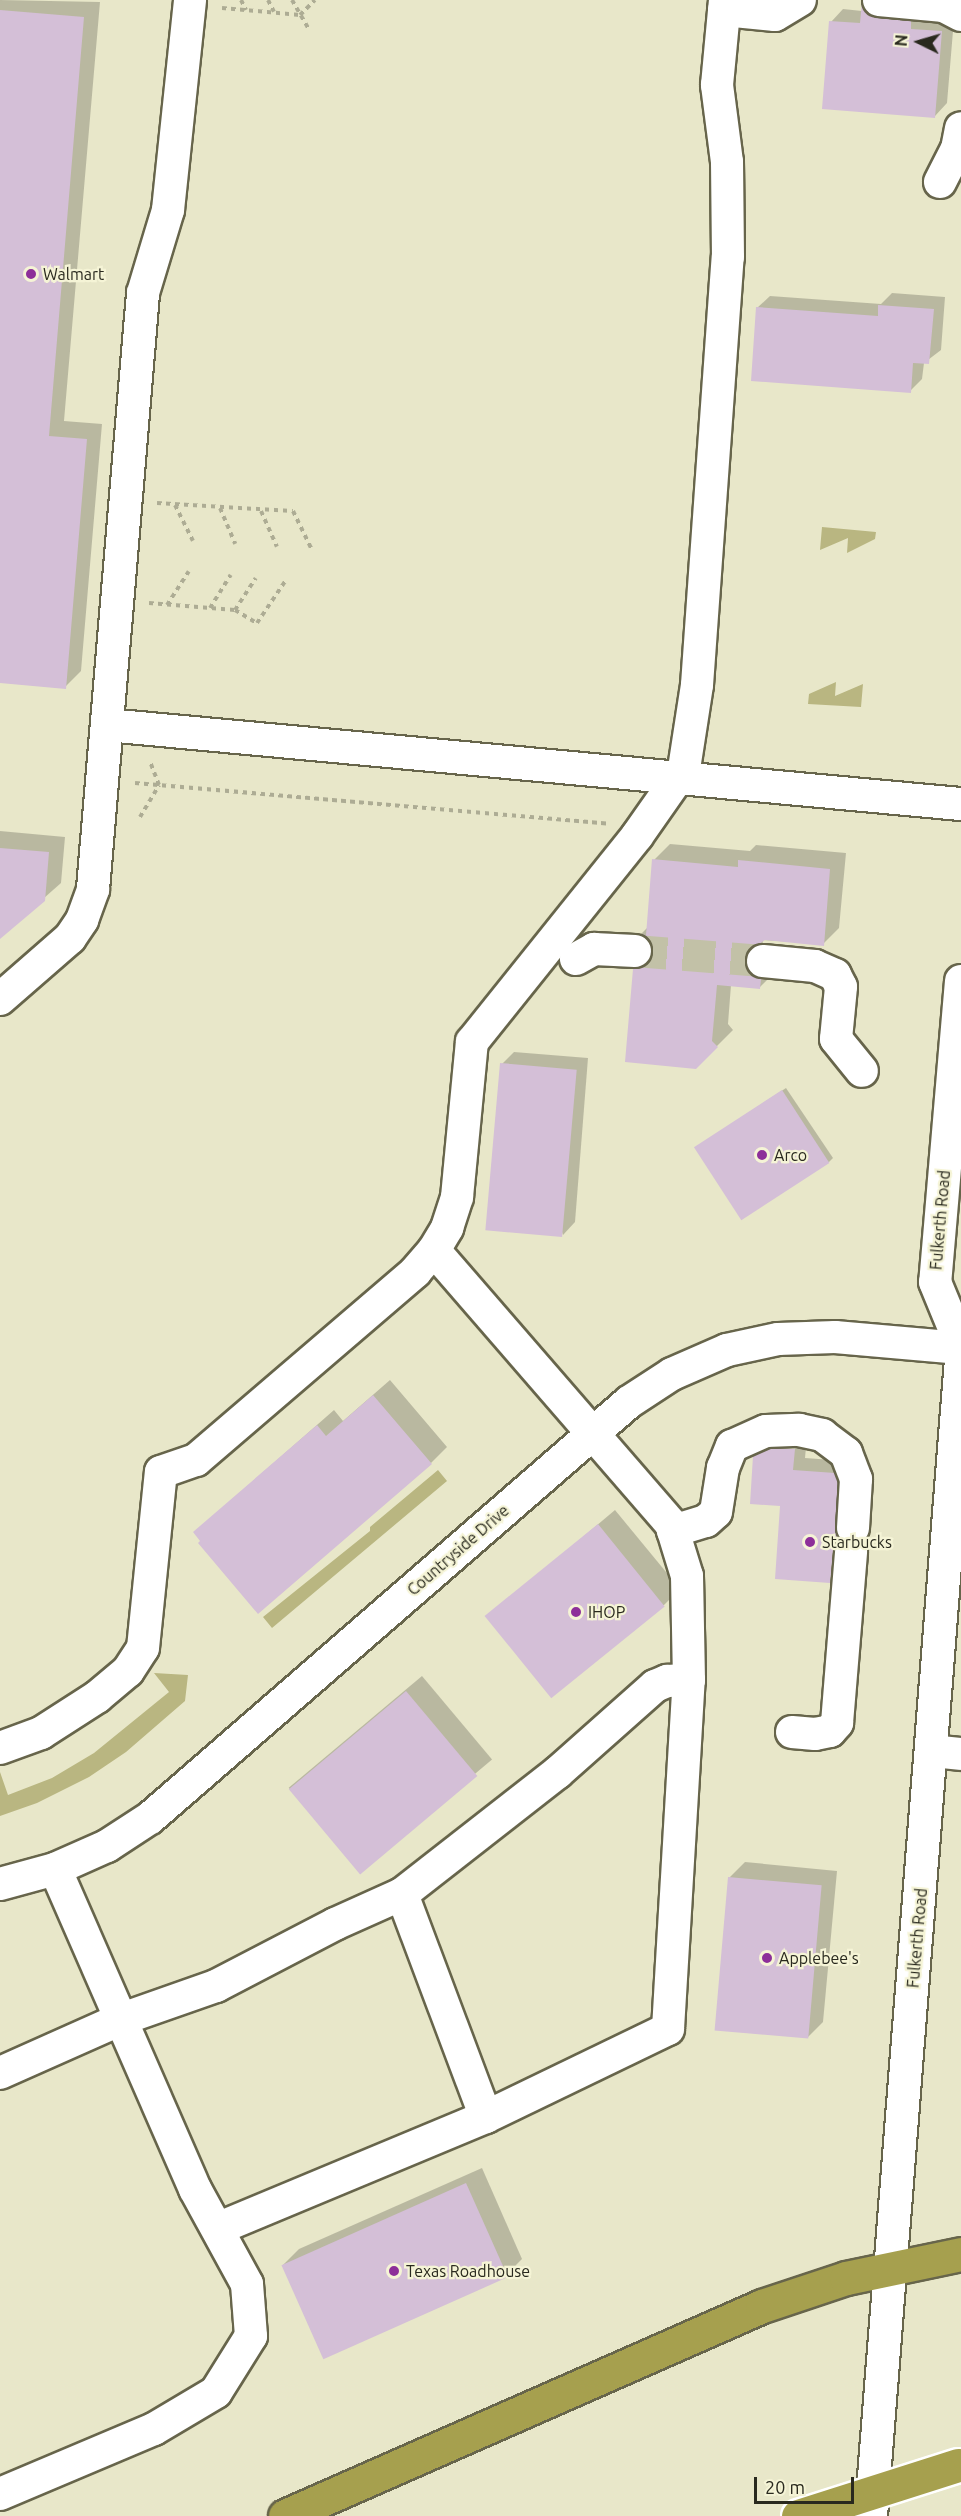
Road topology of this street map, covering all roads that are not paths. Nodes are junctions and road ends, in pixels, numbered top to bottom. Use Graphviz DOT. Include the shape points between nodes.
graph roads {
  1 [pos="190,0"];
  2 [pos="800,0"];
  3 [pos="879,0"];
  4 [pos="724,5"];
  5 [pos="961,15"];
  6 [pos="961,128"];
  7 [pos="940,182"];
  8 [pos="107,725"];
  9 [pos="680,778"];
  10 [pos="961,804"];
  11 [pos="635,951"];
  12 [pos="576,959"];
  13 [pos="763,961"];
  14 [pos="961,981"];
  15 [pos="0,999"];
  16 [pos="862,1071"];
  17 [pos="434,1250"];
  18 [pos="961,1346"];
  19 [pos="961,1360"];
  20 [pos="590,1435"];
  21 [pos="673,1532"];
  22 [pos="689,1680"];
  23 [pos="792,1732"];
  24 [pos="0,1748"];
  25 [pos="946,1753"];
  26 [pos="55,1869"];
  27 [pos="0,1884"];
  28 [pos="402,1894"];
  29 [pos="119,2020"];
  30 [pos="0,2073"];
  31 [pos="486,2117"];
  32 [pos="219,2228"];
  33 [pos="961,2254"];
  34 [pos="891,2270"];
  35 [pos="959,2464"];
  36 [pos="0,2494"];
  37 [pos="285,2516"];
  38 [pos="798,2516"];
  39 [pos="871,2516"];
  1 -- 8 [label="street" via="168,210 143,293"];
  2 -- 4 [label="street" via="775,15"];
  3 -- 5 [label="street" via="944,6"];
  4 -- 9 [label="street" via="717,85 727,170 727,268 697,685 690,750"];
  6 -- 7 [label="street" via="957,149"];
  8 -- 9 [label="street"];
  8 -- 15 [label="street" via="89,906 70,938"];
  9 -- 10 [label="street"];
  9 -- 17 [label="street" via="472,1042 457,1197 447,1228"];
  11 -- 12 [label="street" via="594,949"];
  13 -- 16 [label="street" via="815,966 835,975 841,987 836,1039"];
  14 -- 18 [label="street, Fulkerth Road" via="935,1282"];
  17 -- 20 [label="street"];
  17 -- 24 [label="street" via="415,1272 196,1460 161,1472 143,1648 128,1671 97,1697 41,1733"];
  18 -- 20 [label="street, Countryside Drive" via="835,1337 750,1343 672,1374"];
  19 -- 25 [label="street, Fulkerth Road"];
  20 -- 21 [label="street"];
  20 -- 26 [label="street, Countryside Drive" via="150,1818 107,1846"];
  21 -- 22 [label="street" via="687,1576"];
  21 -- 23 [label="street" via="706,1521 716,1512 723,1468 732,1446 766,1431 799,1430 822,1435 846,1453 856,1479 837,1723 830,1731"];
  22 -- 28 [label="street" via="655,1686 557,1773"];
  22 -- 31 [label="street" via="668,2029"];
  25 -- 34 [label="street, Fulkerth Road"];
  26 -- 27 [label="street, Countryside Drive"];
  26 -- 29 [label="street"];
  28 -- 29 [label="street" via="216,1986"];
  28 -- 31 [label="street"];
  29 -- 30 [label="street"];
  29 -- 32 [label="street" via="195,2189"];
  31 -- 32 [label="street"];
  32 -- 36 [label="street" via="247,2284 251,2336 216,2392 154,2429"];
  33 -- 34 [label="highway"];
  34 -- 37 [label="highway" via="829,2283 762,2306"];
  34 -- 39 [label="street, Fulkerth Road"];
  35 -- 38 [label="highway, bridge"];
}
